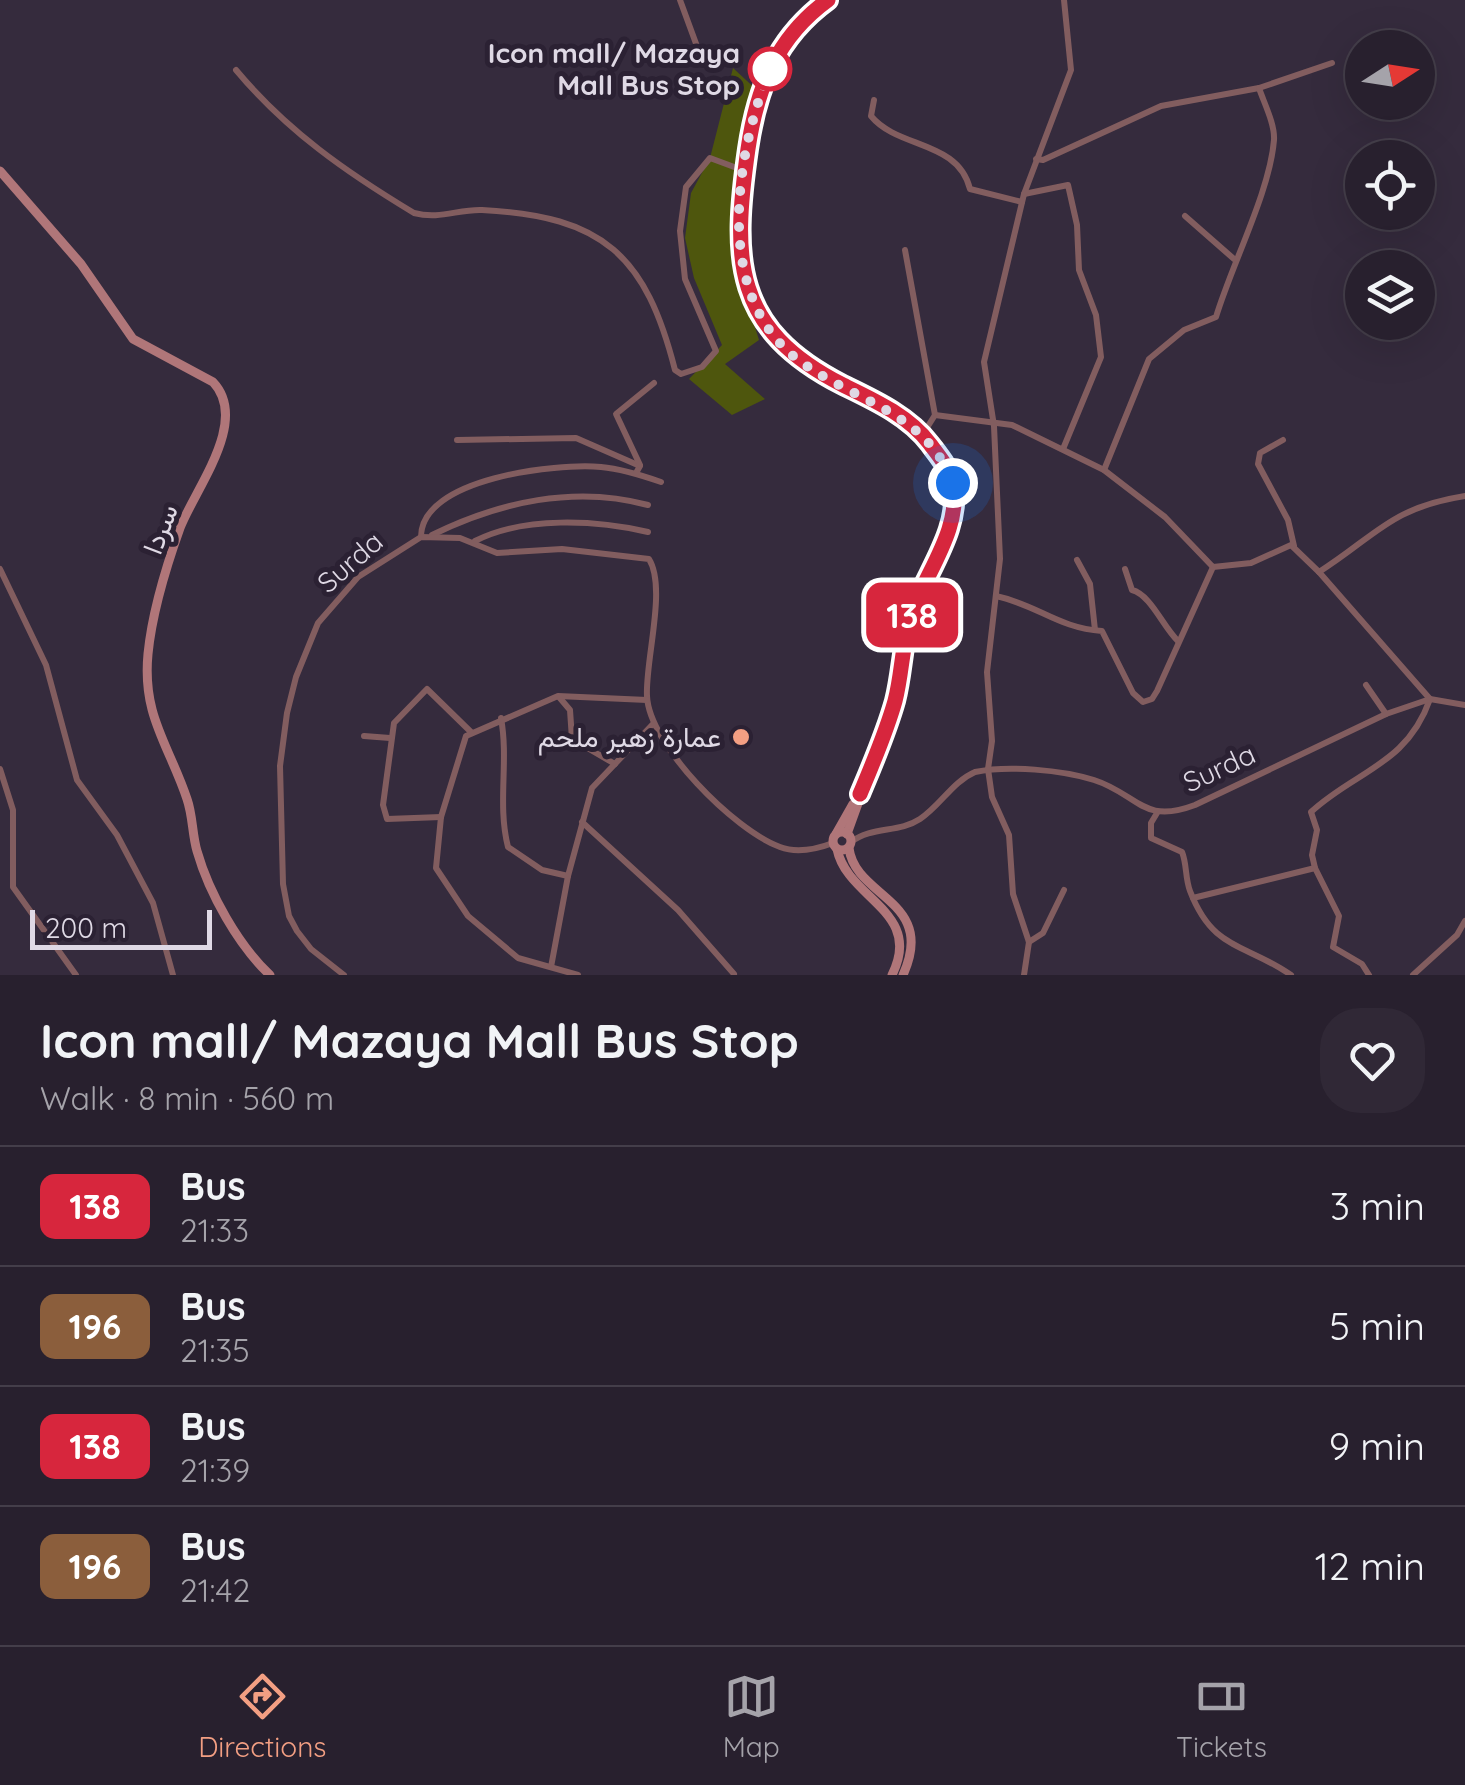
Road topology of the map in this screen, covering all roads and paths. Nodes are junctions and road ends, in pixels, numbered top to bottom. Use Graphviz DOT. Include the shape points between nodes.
graph roads {
  1 [pos="680,0"];
  2 [pos="828,0"];
  3 [pos="1064,0"];
  4 [pos="698,49"];
  5 [pos="1332,64"];
  6 [pos="236,70"];
  7 [pos="1259,88"];
  8 [pos="874,100"];
  9 [pos="1036,159"];
  10 [pos="0,171"];
  11 [pos="745,171"];
  12 [pos="1023,198"];
  13 [pos="1184,216"];
  14 [pos="905,250"];
  15 [pos="1234,258"];
  16 [pos="654,384"];
  17 [pos="935,415"];
  18 [pos="994,426"];
  19 [pos="922,434"];
  20 [pos="456,440"];
  21 [pos="1283,440"];
  22 [pos="1063,449"];
  23 [pos="638,470"];
  24 [pos="1104,470"];
  25 [pos="661,482"];
  26 [pos="1465,496"];
  27 [pos="648,505"];
  28 [pos="648,532"];
  29 [pos="431,536"];
  30 [pos="420,537"];
  31 [pos="474,542"];
  32 [pos="1294,546"];
  33 [pos="1077,560"];
  34 [pos="1213,567"];
  35 [pos="0,568"];
  36 [pos="1125,569"];
  37 [pos="1319,572"];
  38 [pos="996,596"];
  39 [pos="1095,631"];
  40 [pos="1179,642"];
  41 [pos="1366,685"];
  42 [pos="558,696"];
  43 [pos="1430,699"];
  44 [pos="647,700"];
  45 [pos="1465,706"];
  46 [pos="1386,714"];
  47 [pos="501,718"];
  48 [pos="653,724"];
  49 [pos="473,734"];
  50 [pos="364,736"];
  51 [pos="390,738"];
  52 [pos="616,764"];
  53 [pos="0,769"];
  54 [pos="988,769"];
  55 [pos="860,794"];
  56 [pos="1157,813"];
  57 [pos="854,814"];
  58 [pos="441,817"];
  59 [pos="582,822"];
  60 [pos="865,829"];
  61 [pos="842,842"];
  62 [pos="1315,868"];
  63 [pos="568,876"];
  64 [pos="1064,890"];
  65 [pos="1193,898"];
  66 [pos="1465,920"];
  67 [pos="1029,942"];
  68 [pos="551,967"];
  69 [pos="733,974"];
  70 [pos="76,975"];
  71 [pos="173,975"];
  72 [pos="270,975"];
  73 [pos="344,975"];
  74 [pos="578,975"];
  75 [pos="892,975"];
  76 [pos="903,975"];
  77 [pos="1024,975"];
  78 [pos="1291,975"];
  79 [pos="1369,975"];
  80 [pos="1413,975"];
  1 -- 4 [label="street"];
  2 -- 11 [label="main road" via="788,34 771,65"];
  3 -- 9 [label="street" via="1071,70"];
  5 -- 7 [label="street"];
  6 -- 11 [label="street" via="310,146 414,213 433,218 500,211 607,241 651,294 681,374 702,367 716,351 685,280 680,232 686,187 710,158"];
  7 -- 9 [label="street" via="1161,106"];
  7 -- 15 [label="street" via="1274,138"];
  8 -- 12 [label="street" via="870,116 882,130 944,153 967,173 970,188"];
  9 -- 12 [label="street"];
  10 -- 72 [label="main road, سردا" via="81,264 133,339 222,392 223,431 180,527 155,613 146,682 159,740 187,796 204,872"];
  11 -- 19 [label="main road" via="740,247 762,320 797,360"];
  12 -- 18 [label="street" via="987,338"];
  12 -- 22 [label="street" via="1068,185 1079,270 1096,314 1101,357"];
  13 -- 15 [label="street"];
  14 -- 17 [label="street"];
  15 -- 24 [label="street" via="1216,316 1184,330 1149,358"];
  16 -- 23 [label="street" via="616,414"];
  17 -- 18 [label="street"];
  17 -- 19 [label="street"];
  18 -- 22 [label="street" via="1012,426"];
  18 -- 38 [label="street"];
  19 -- 55 [label="main road" via="948,470 954,509 910,618 896,698"];
  20 -- 23 [label="street" via="576,438"];
  21 -- 32 [label="street" via="1260,453 1258,464"];
  22 -- 24 [label="street"];
  23 -- 25 [label="street"];
  23 -- 30 [label="street" via="585,466 478,482 438,501"];
  24 -- 34 [label="street" via="1165,517"];
  26 -- 37 [label="street" via="1402,514"];
  27 -- 29 [label="street" via="593,495 501,506"];
  28 -- 31 [label="street" via="584,520"];
  29 -- 30 [label="street, Surda"];
  29 -- 31 [label="street, Surda"];
  30 -- 73 [label="street, Surda" via="358,576 318,622 287,713 280,813 284,899 311,949"];
  31 -- 44 [label="street, Surda" via="497,553 562,549 649,559 656,580"];
  32 -- 34 [label="street" via="1238,566"];
  32 -- 37 [label="street"];
  33 -- 39 [label="street" via="1090,584"];
  34 -- 40 [label="street"];
  35 -- 71 [label="street" via="46,665 78,780 135,866"];
  36 -- 40 [label="street" via="1132,590 1146,598"];
  37 -- 43 [label="street"];
  38 -- 39 [label="street" via="1032,604 1074,629"];
  38 -- 54 [label="street" via="986,690"];
  39 -- 40 [label="street" via="1114,648 1143,702 1158,691"];
  41 -- 46 [label="street"];
  42 -- 44 [label="street"];
  42 -- 47 [label="street"];
  42 -- 52 [label="street" via="570,710 572,739"];
  43 -- 45 [label="street"];
  43 -- 46 [label="street, Surda"];
  43 -- 62 [label="street" via="1423,720 1393,756 1313,809"];
  44 -- 48 [label="street, Surda"];
  46 -- 56 [label="street, Surda" via="1195,805"];
  47 -- 49 [label="street"];
  47 -- 63 [label="street" via="501,819 508,847 542,870"];
  48 -- 52 [label="street"];
  48 -- 61 [label="street, Surda" via="697,786 781,848 813,850"];
  49 -- 51 [label="street" via="427,689 406,707"];
  49 -- 58 [label="street" via="466,736"];
  50 -- 51 [label="street"];
  51 -- 58 [label="street" via="382,805 387,819"];
  52 -- 59 [label="street" via="592,788"];
  53 -- 70 [label="street" via="12,810 13,887"];
  54 -- 56 [label="street, Surda" via="1086,777"];
  54 -- 60 [label="street, Surda" via="962,777 918,820"];
  54 -- 67 [label="street" via="1009,835 1012,894"];
  55 -- 57 [label="main road"];
  55 -- 61 [label="main road"];
  56 -- 65 [label="street" via="1151,838 1182,852"];
  57 -- 60 [label="street"];
  57 -- 61 [label="main road"];
  58 -- 68 [label="street" via="436,868 468,916 518,958"];
  59 -- 63 [label="street"];
  59 -- 69 [label="street" via="678,910"];
  60 -- 61 [label="street, Surda"];
  61 -- 75 [label="main road" via="851,880 887,910 896,930 898,964"];
  61 -- 76 [label="main road" via="854,870 894,902 906,922 910,949"];
  62 -- 65 [label="street"];
  62 -- 79 [label="street" via="1338,911 1334,946"];
  63 -- 68 [label="street"];
  64 -- 67 [label="street" via="1043,933"];
  65 -- 78 [label="street" via="1219,938"];
  66 -- 80 [label="street"];
  67 -- 77 [label="street"];
  68 -- 74 [label="street"];
}
